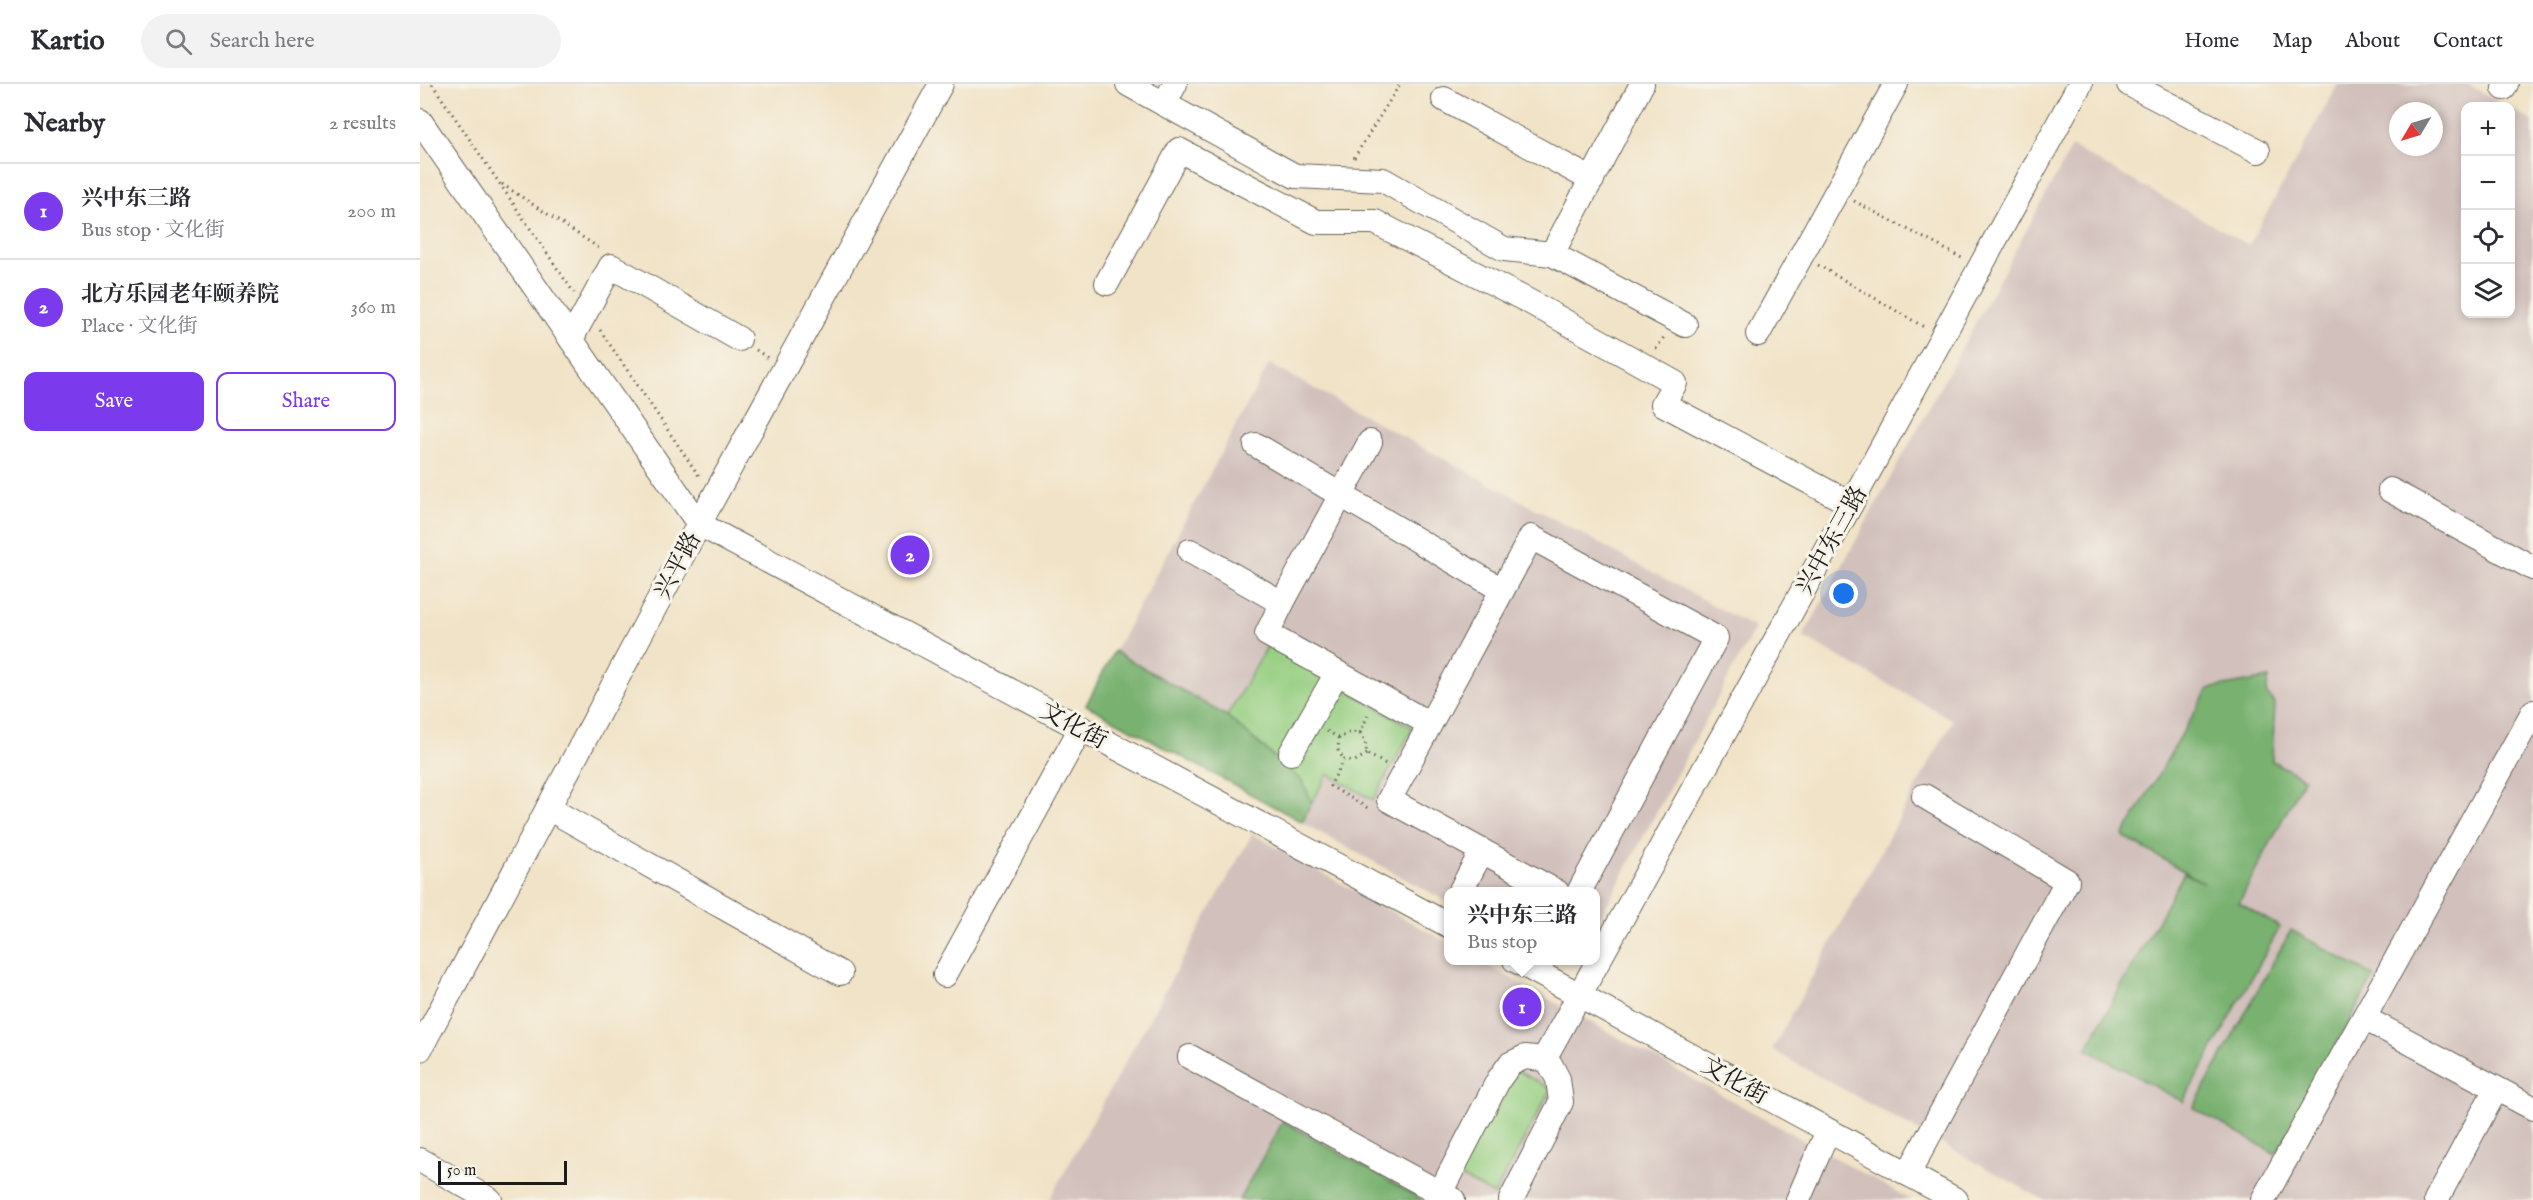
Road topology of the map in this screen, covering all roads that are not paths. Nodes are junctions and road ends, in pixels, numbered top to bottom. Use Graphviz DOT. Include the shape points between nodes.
graph roads {
  1 [pos="940,84"];
  2 [pos="1128,84"];
  3 [pos="1642,84"];
  4 [pos="1896,84"];
  5 [pos="2080,84"];
  6 [pos="2129,84"];
  7 [pos="1169,94"];
  8 [pos="1444,99"];
  9 [pos="420,121"];
  10 [pos="2258,151"];
  11 [pos="1592,180"];
  12 [pos="1552,254"];
  13 [pos="1107,283"];
  14 [pos="1680,322"];
  15 [pos="1758,334"];
  16 [pos="571,339"];
  17 [pos="739,339"];
  18 [pos="1370,442"];
  19 [pos="1256,445"];
  20 [pos="2390,490"];
  21 [pos="1341,495"];
  22 [pos="1851,504"];
  23 [pos="699,524"];
  24 [pos="1190,551"];
  25 [pos="2533,568"];
  26 [pos="1502,590"];
  27 [pos="1282,603"];
  28 [pos="1337,673"];
  29 [pos="2533,712"];
  30 [pos="1430,724"];
  31 [pos="1081,728"];
  32 [pos="1291,753"];
  33 [pos="1924,796"];
  34 [pos="548,808"];
  35 [pos="1482,851"];
  36 [pos="1462,887"];
  37 [pos="1550,887"];
  38 [pos="1581,887"];
  39 [pos="1444,918"];
  40 [pos="1600,959"];
  41 [pos="1524,965"];
  42 [pos="1597,965"];
  43 [pos="840,974"];
  44 [pos="945,975"];
  45 [pos="1580,995"];
  46 [pos="2364,1018"];
  47 [pos="420,1049"];
  48 [pos="1190,1057"];
  49 [pos="1545,1059"];
  50 [pos="2496,1089"];
  51 [pos="2533,1108"];
  52 [pos="1828,1131"];
  53 [pos="420,1160"];
  54 [pos="1908,1174"];
  55 [pos="1446,1197"];
  56 [pos="490,1200"];
  57 [pos="1511,1200"];
  58 [pos="1798,1200"];
  59 [pos="1956,1200"];
  60 [pos="2263,1200"];
  61 [pos="2436,1200"];
  1 -- 23 [label="street, 兴平路"];
  2 -- 7 [label="street"];
  3 -- 11 [label="street"];
  4 -- 15 [label="street"];
  5 -- 22 [label="street, 兴中东三路"];
  6 -- 10 [label="street"];
  7 -- 12 [label="street" via="1295,176 1383,180 1504,249"];
  8 -- 11 [label="street"];
  9 -- 16 [label="street"];
  11 -- 12 [label="street"];
  12 -- 14 [label="street"];
  13 -- 22 [label="street" via="1179,150 1316,222 1375,222 1675,383 1663,404"];
  16 -- 17 [label="street" via="611,266"];
  16 -- 23 [label="street"];
  18 -- 21 [label="street"];
  19 -- 21 [label="street"];
  20 -- 25 [label="street"];
  21 -- 26 [label="street"];
  21 -- 27 [label="street"];
  22 -- 40 [label="street, 兴中东三路"];
  23 -- 31 [label="street, 文化街"];
  23 -- 34 [label="street, 兴平路"];
  24 -- 27 [label="street"];
  26 -- 30 [label="street"];
  26 -- 38 [label="street" via="1531,537 1716,638"];
  27 -- 28 [label="street" via="1267,634"];
  28 -- 30 [label="street"];
  28 -- 32 [label="street"];
  29 -- 46 [label="street"];
  30 -- 35 [label="street" via="1389,800"];
  31 -- 39 [label="street, 文化街"];
  31 -- 44 [label="street"];
  33 -- 54 [label="street" via="2067,880"];
  34 -- 43 [label="street"];
  34 -- 47 [label="street, 兴平路"];
  35 -- 36 [label="street"];
  35 -- 37 [label="street"];
  41 -- 45 [label="street, 文化街"];
  42 -- 45 [label="street, 兴中东三路"];
  45 -- 49 [label="street, 兴中东三路"];
  45 -- 52 [label="street, 文化街"];
  46 -- 50 [label="street"];
  46 -- 60 [label="street"];
  48 -- 55 [label="street"];
  49 -- 55 [label="street" via="1525,1057 1510,1064 1499,1079"];
  49 -- 57 [label="street" via="1558,1079 1561,1102"];
  50 -- 51 [label="street"];
  50 -- 61 [label="street"];
  52 -- 54 [label="street, 文化街"];
  52 -- 58 [label="street"];
  53 -- 56 [label="street"];
  54 -- 59 [label="street, 文化街"];
}
